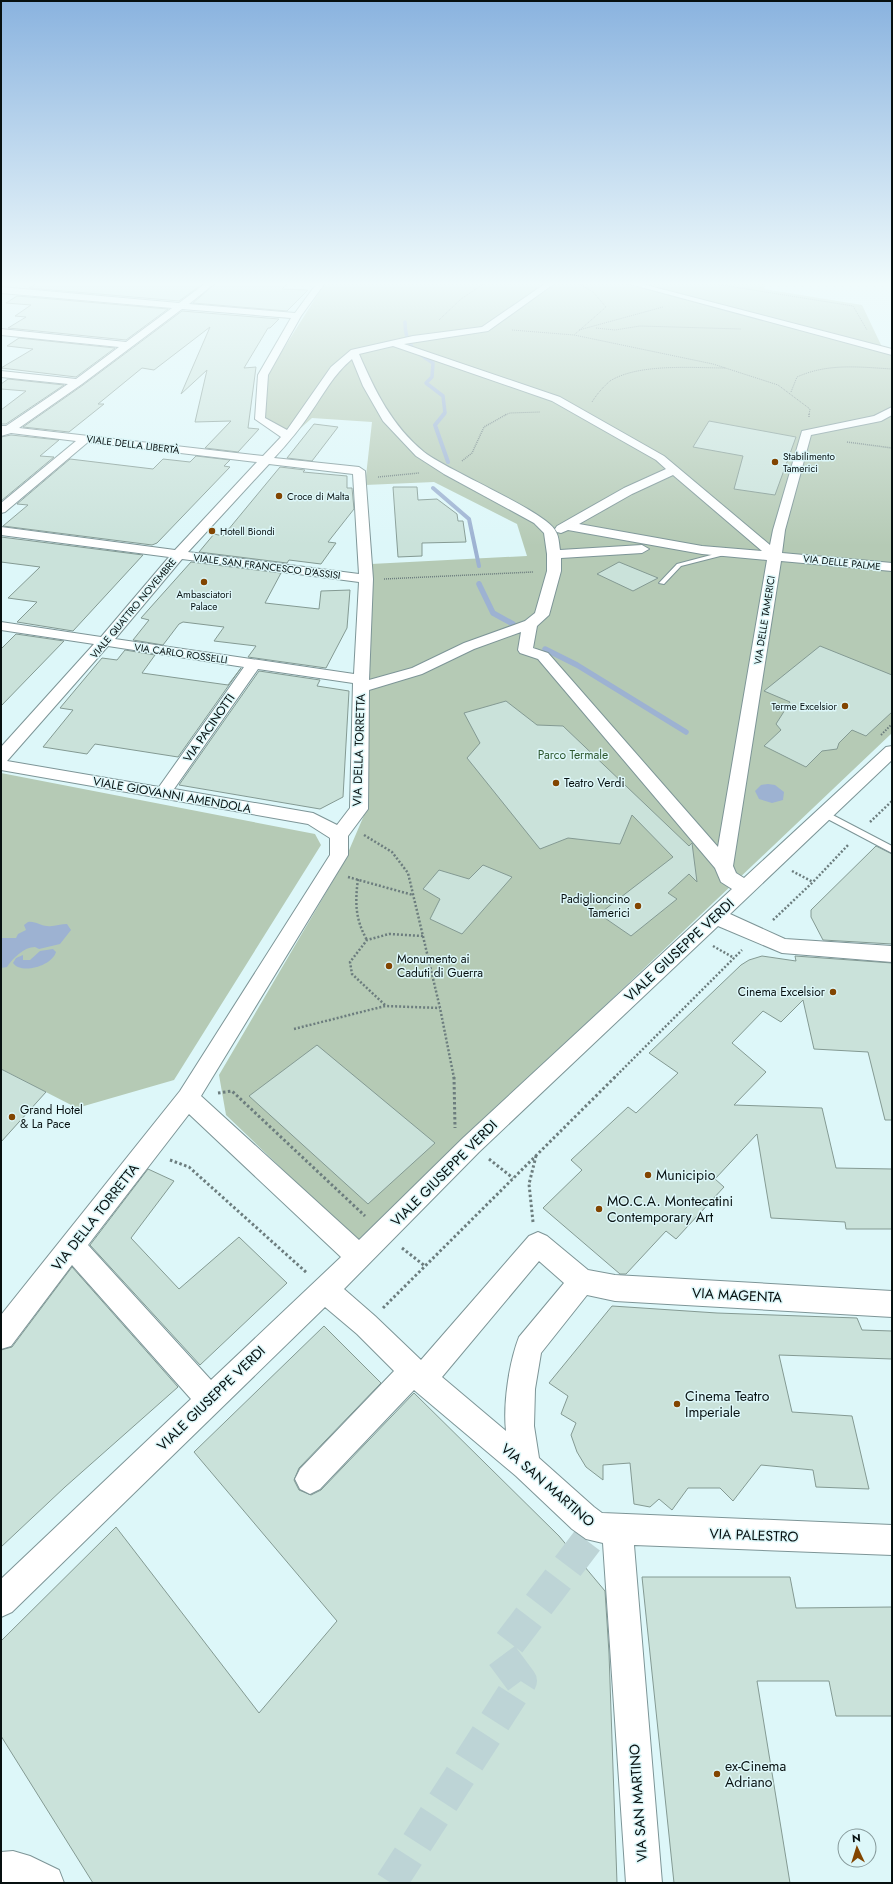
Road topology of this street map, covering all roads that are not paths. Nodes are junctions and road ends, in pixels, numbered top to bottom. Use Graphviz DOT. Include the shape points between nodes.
graph roads {
  1 [pos="93,371"];
  2 [pos="265,371"];
  3 [pos="333,371"];
  4 [pos="362,371"];
  5 [pos="474,371"];
  6 [pos="1,374"];
  7 [pos="78,382"];
  8 [pos="891,411"];
  9 [pos="4,432"];
  10 [pos="288,436"];
  11 [pos="85,439"];
  12 [pos="266,460"];
  13 [pos="674,470"];
  14 [pos="1,509"];
  15 [pos="567,526"];
  16 [pos="1,531"];
  17 [pos="550,532"];
  18 [pos="702,550"];
  19 [pos="730,552"];
  20 [pos="554,554"];
  21 [pos="178,555"];
  22 [pos="774,556"];
  23 [pos="892,567"];
  24 [pos="366,579"];
  25 [pos="662,583"];
  26 [pos="530,624"];
  27 [pos="1,626"];
  28 [pos="105,641"];
  29 [pos="254,664"];
  30 [pos="361,683"];
  31 [pos="892,751"];
  32 [pos="1,757"];
  33 [pos="1,765"];
  34 [pos="163,793"];
  35 [pos="825,814"];
  36 [pos="343,830"];
  37 [pos="892,850"];
  38 [pos="724,866"];
  39 [pos="745,888"];
  40 [pos="715,916"];
  41 [pos="892,954"];
  42 [pos="188,1098"];
  43 [pos="72,1246"];
  44 [pos="359,1256"];
  45 [pos="582,1281"];
  46 [pos="325,1290"];
  47 [pos="892,1304"];
  48 [pos="1,1336"];
  49 [pos="418,1375"];
  50 [pos="209,1399"];
  51 [pos="526,1466"];
  52 [pos="310,1479"];
  53 [pos="617,1529"];
  54 [pos="892,1540"];
  55 [pos="1,1601"];
  56 [pos="1,1870"];
  57 [pos="46,1883"];
  58 [pos="644,1883"];
  1 -- 7 [label="street"];
  2 -- 10 [label="street" via="260,419"];
  3 -- 10 [label="street, VIALE QUATTRO NOVEMBRE"];
  4 -- 17 [label="street" via="388,421 420,454 448,472 538,520"];
  5 -- 13 [label="street" via="556,399 660,458"];
  6 -- 7 [label="street"];
  7 -- 9 [label="street"];
  8 -- 22 [label="street, VIA DELLE TAMERICI" via="876,419 811,432 779,530"];
  9 -- 11 [label="street, VIALE DELLA LIBERTÀ"];
  10 -- 12 [label="street, VIALE QUATTRO NOVEMBRE"];
  11 -- 12 [label="street, VIALE DELLA LIBERTÀ"];
  11 -- 14 [label="street"];
  12 -- 21 [label="street, VIALE QUATTRO NOVEMBRE"];
  12 -- 24 [label="street, VIA DELLA TORRETTA" via="359,471"];
  13 -- 15 [label="street" via="628,491"];
  13 -- 22 [label="street" via="740,524"];
  15 -- 17 [label="street"];
  15 -- 18 [label="street"];
  16 -- 21 [label="street, VIALE SAN FRANCESCO D'ASSISI"];
  17 -- 20 [label="street"];
  18 -- 19 [label="street, VIA DELLE PALME"];
  18 -- 20 [label="street" via="663,548"];
  19 -- 22 [label="street, VIA DELLE PALME"];
  19 -- 25 [label="lane" via="679,565"];
  20 -- 26 [label="street" via="554,571 542,615"];
  21 -- 24 [label="street, VIALE SAN FRANCESCO D'ASSISI"];
  21 -- 28 [label="street, VIALE QUATTRO NOVEMBRE"];
  22 -- 23 [label="street, VIA DELLE PALME"];
  22 -- 38 [label="street, VIA DELLE TAMERICI"];
  24 -- 30 [label="street, VIA DELLA TORRETTA"];
  26 -- 30 [label="street" via="469,646 417,670"];
  26 -- 38 [label="street" via="525,650 543,656"];
  27 -- 28 [label="street, VIA CARLO ROSSELLI"];
  28 -- 29 [label="street, VIA CARLO ROSSELLI"];
  28 -- 32 [label="street, VIALE QUATTRO NOVEMBRE"];
  29 -- 30 [label="street, VIA CARLO ROSSELLI"];
  29 -- 34 [label="street, VIA PACINOTTI"];
  30 -- 36 [label="street, VIA DELLA TORRETTA" via="359,809"];
  31 -- 35 [label="street, VIALE GIUSEPPE VERDI"];
  33 -- 34 [label="street, VIALE GIOVANNI AMENDOLA"];
  34 -- 36 [label="street, VIALE GIOVANNI AMENDOLA" via="313,819"];
  35 -- 37 [label="lane"];
  35 -- 39 [label="street, VIALE GIUSEPPE VERDI"];
  36 -- 42 [label="street, VIA DELLA TORRETTA" via="339,855"];
  38 -- 39 [label="street" via="728,877"];
  39 -- 40 [label="street, VIALE GIUSEPPE VERDI"];
  40 -- 41 [label="street" via="782,946"];
  40 -- 44 [label="street, VIALE GIUSEPPE VERDI" via="471,1145"];
  42 -- 43 [label="street, VIA DELLA TORRETTA"];
  42 -- 44 [label="street"];
  43 -- 48 [label="street, VIA DELLA TORRETTA"];
  43 -- 50 [label="street"];
  44 -- 46 [label="street, VIALE GIUSEPPE VERDI"];
  45 -- 47 [label="street, VIA MAGENTA" via="615,1288"];
  45 -- 49 [label="street" via="538,1244"];
  45 -- 51 [label="street" via="529,1347 520,1389 520,1426"];
  46 -- 49 [label="street, VIA SAN MARTINO"];
  46 -- 50 [label="street, VIALE GIUSEPPE VERDI"];
  49 -- 51 [label="street, VIA SAN MARTINO"];
  49 -- 52 [label="street"];
  50 -- 55 [label="street, VIALE GIUSEPPE VERDI"];
  51 -- 53 [label="street, VIA SAN MARTINO" via="597,1528"];
  53 -- 54 [label="street, VIA PALESTRO"];
  53 -- 58 [label="street, VIA SAN MARTINO"];
  56 -- 57 [label="street" via="10,1869 32,1874"];
}
